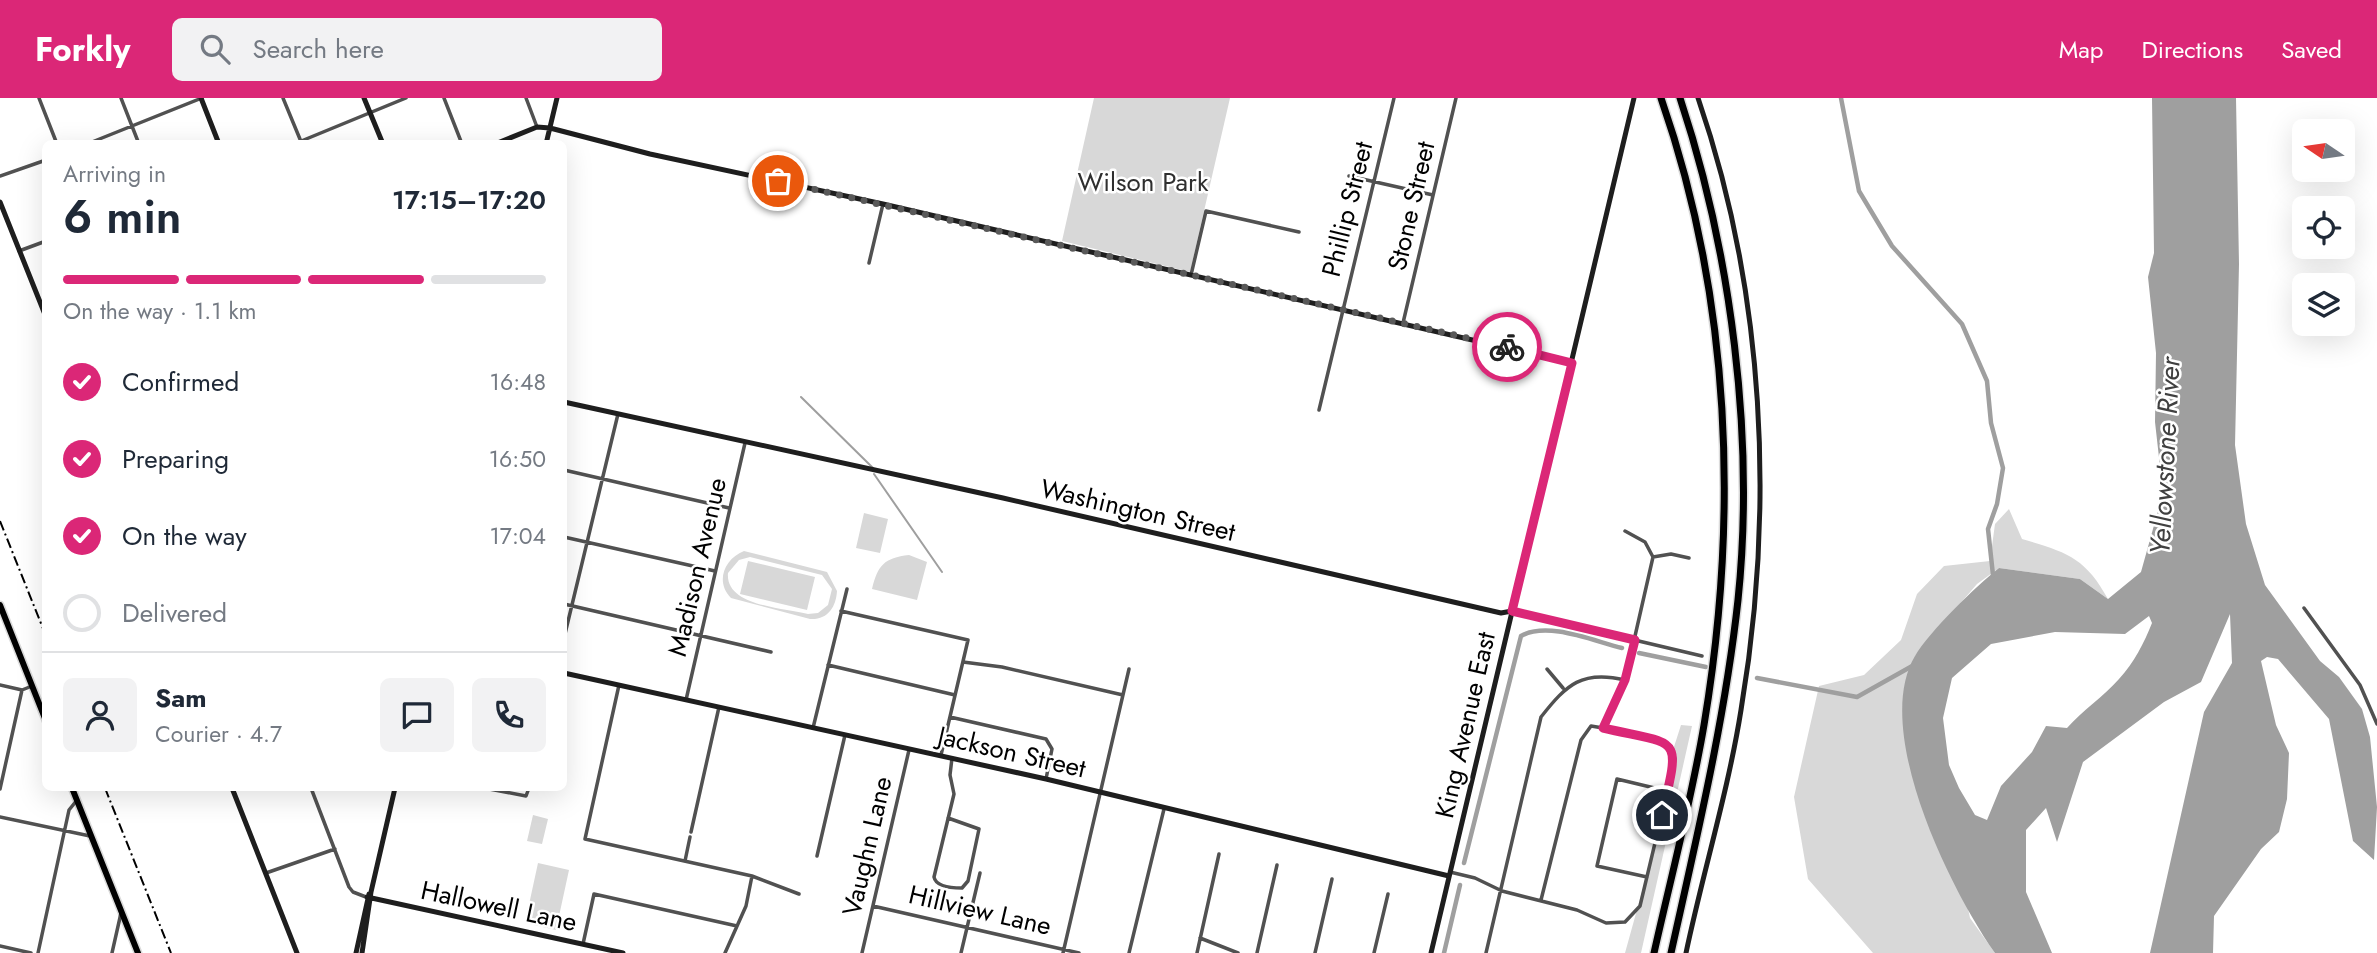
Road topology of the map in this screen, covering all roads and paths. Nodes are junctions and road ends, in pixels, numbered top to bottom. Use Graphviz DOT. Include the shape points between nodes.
graph roads {
  1 [pos="39,98"];
  2 [pos="121,98"];
  3 [pos="202,98"];
  4 [pos="283,98"];
  5 [pos="365,98"];
  6 [pos="406,98"];
  7 [pos="444,98"];
  8 [pos="526,98"];
  9 [pos="557,98"];
  10 [pos="1394,98"];
  11 [pos="1457,98"];
  12 [pos="1634,98"];
  13 [pos="1661,98"];
  14 [pos="1680,98"];
  15 [pos="1698,98"];
  16 [pos="370,111"];
  17 [pos="132,125"];
  18 [pos="537,127"];
  19 [pos="550,128"];
  20 [pos="55,140"];
  21 [pos="96,140"];
  22 [pos="138,140"];
  23 [pos="218,140"];
  24 [pos="301,140"];
  25 [pos="306,140"];
  26 [pos="381,140"];
  27 [pos="460,140"];
  28 [pos="505,140"];
  29 [pos="547,140"];
  30 [pos="42,161"];
  31 [pos="0,176"];
  32 [pos="1349,176"];
  33 [pos="1374,182"];
  34 [pos="1433,195"];
  35 [pos="0,202"];
  36 [pos="883,204"];
  37 [pos="1299,232"];
  38 [pos="42,242"];
  39 [pos="19,251"];
  40 [pos="869,263"];
  41 [pos="1191,275"];
  42 [pos="42,307"];
  43 [pos="1343,310"];
  44 [pos="1404,323"];
  45 [pos="1572,363"];
  46 [pos="567,403"];
  47 [pos="1319,410"];
  48 [pos="618,414"];
  49 [pos="745,443"];
  50 [pos="567,471"];
  51 [pos="601,479"];
  52 [pos="730,508"];
  53 [pos="1625,531"];
  54 [pos="567,538"];
  55 [pos="586,542"];
  56 [pos="1653,558"];
  57 [pos="1689,558"];
  58 [pos="715,571"];
  59 [pos="846,589"];
  60 [pos="0,605"];
  61 [pos="567,605"];
  62 [pos="571,606"];
  63 [pos="2304,607"];
  64 [pos="841,611"];
  65 [pos="1512,611"];
  66 [pos="567,624"];
  67 [pos="701,634"];
  68 [pos="1635,640"];
  69 [pos="771,653"];
  70 [pos="1702,656"];
  71 [pos="963,662"];
  72 [pos="828,665"];
  73 [pos="1129,669"];
  74 [pos="1547,669"];
  75 [pos="567,674"];
  76 [pos="1625,680"];
  77 [pos="0,685"];
  78 [pos="619,685"];
  79 [pos="32,686"];
  80 [pos="1563,688"];
  81 [pos="22,690"];
  82 [pos="956,695"];
  83 [pos="1123,695"];
  84 [pos="686,700"];
  85 [pos="719,707"];
  86 [pos="42,711"];
  87 [pos="950,718"];
  88 [pos="2377,724"];
  89 [pos="1603,728"];
  90 [pos="813,729"];
  91 [pos="845,735"];
  92 [pos="909,748"];
  93 [pos="941,755"];
  94 [pos="952,758"];
  95 [pos="1046,779"];
  96 [pos="0,789"];
  97 [pos="73,791"];
  98 [pos="233,791"];
  99 [pos="312,791"];
  100 [pos="394,791"];
  101 [pos="499,791"];
  102 [pos="528,791"];
  103 [pos="1668,791"];
  104 [pos="1100,793"];
  105 [pos="77,800"];
  106 [pos="1164,809"];
  107 [pos="0,817"];
  108 [pos="948,818"];
  109 [pos="65,831"];
  110 [pos="92,836"];
  111 [pos="335,849"];
  112 [pos="1219,854"];
  113 [pos="817,856"];
  114 [pos="685,861"];
  115 [pos="1277,865"];
  116 [pos="266,873"];
  117 [pos="980,873"];
  118 [pos="1450,874"];
  119 [pos="752,876"];
  120 [pos="1647,877"];
  121 [pos="1332,879"];
  122 [pos="1502,891"];
  123 [pos="799,894"];
  124 [pos="1388,894"];
  125 [pos="370,896"];
  126 [pos="1541,900"];
  127 [pos="873,906"];
  128 [pos="121,911"];
  129 [pos="737,926"];
  130 [pos="967,927"];
  131 [pos="1200,938"];
  132 [pos="583,944"];
  133 [pos="0,946"];
  134 [pos="1064,951"];
  135 [pos="32,953"];
  136 [pos="38,953"];
  137 [pos="111,953"];
  138 [pos="138,953"];
  139 [pos="297,953"];
  140 [pos="356,953"];
  141 [pos="362,953"];
  142 [pos="622,953"];
  143 [pos="726,953"];
  144 [pos="862,953"];
  145 [pos="961,953"];
  146 [pos="1079,953"];
  147 [pos="1129,953"];
  148 [pos="1196,953"];
  149 [pos="1238,953"];
  150 [pos="1257,953"];
  151 [pos="1315,953"];
  152 [pos="1374,953"];
  153 [pos="1431,953"];
  154 [pos="1486,953"];
  155 [pos="1654,953"];
  156 [pos="1671,953"];
  157 [pos="1686,953"];
  1 -- 20 [label="street"];
  2 -- 17 [label="street"];
  3 -- 17 [label="street"];
  3 -- 23 [label="street"];
  4 -- 24 [label="street"];
  5 -- 16 [label="street"];
  6 -- 16 [label="street"];
  7 -- 27 [label="street"];
  8 -- 18 [label="street"];
  9 -- 19 [label="street"];
  10 -- 33 [label="street, Phillip Street"];
  11 -- 34 [label="street, Stone Street"];
  12 -- 45 [label="street, King Avenue East"];
  13 -- 155 [label="highway" via="1690,198 1713,319 1723,425 1725,533 1703,727"];
  14 -- 156 [label="highway" via="1707,196 1731,318 1738,384 1741,534 1738,597 1719,731"];
  15 -- 157 [label="street" via="1724,186 1741,272 1758,420 1760,496 1754,620 1741,713"];
  16 -- 25 [label="street"];
  16 -- 26 [label="street"];
  17 -- 21 [label="street"];
  17 -- 22 [label="street"];
  18 -- 19 [label="street"];
  18 -- 28 [label="street"];
  19 -- 29 [label="street"];
  19 -- 36 [label="street" via="639,152"];
  30 -- 31 [label="street"];
  32 -- 33 [label="street"];
  33 -- 34 [label="street"];
  33 -- 43 [label="street, Phillip Street"];
  34 -- 44 [label="street, Stone Street"];
  35 -- 39 [label="street"];
  36 -- 40 [label="street"];
  36 -- 41 [label="street"];
  37 -- 41 [label="street" via="1206,211"];
  38 -- 39 [label="street"];
  39 -- 42 [label="street"];
  41 -- 43 [label="street"];
  43 -- 44 [label="street"];
  43 -- 47 [label="street, Phillip Street"];
  44 -- 45 [label="street"];
  45 -- 65 [label="street, King Avenue East"];
  46 -- 48 [label="street, Washington Street"];
  48 -- 49 [label="street, Washington Street"];
  48 -- 51 [label="street"];
  49 -- 52 [label="street, Madison Avenue"];
  49 -- 65 [label="street, Washington Street" via="1501,613"];
  50 -- 51 [label="street"];
  51 -- 52 [label="street"];
  51 -- 55 [label="street"];
  52 -- 58 [label="street, Madison Avenue"];
  53 -- 56 [label="street" via="1645,542"];
  54 -- 55 [label="street"];
  55 -- 58 [label="street"];
  55 -- 62 [label="street"];
  56 -- 57 [label="street" via="1671,554"];
  56 -- 68 [label="street"];
  58 -- 67 [label="street, Madison Avenue"];
  59 -- 64 [label="street"];
  60 -- 79 [label="main road"];
  61 -- 62 [label="street"];
  62 -- 66 [label="street"];
  62 -- 67 [label="street"];
  63 -- 88 [label="street" via="2360,685"];
  64 -- 71 [label="street" via="968,640"];
  64 -- 72 [label="street"];
  65 -- 68 [label="street, Washington Street"];
  65 -- 118 [label="street, King Avenue East"];
  67 -- 69 [label="street"];
  67 -- 84 [label="street, Madison Avenue"];
  68 -- 70 [label="street, Washington Street"];
  68 -- 76 [label="street"];
  71 -- 82 [label="street"];
  71 -- 83 [label="street"];
  72 -- 82 [label="street"];
  72 -- 90 [label="street"];
  73 -- 83 [label="street"];
  74 -- 80 [label="street"];
  75 -- 78 [label="street, Jackson Street"];
  76 -- 80 [label="street" via="1602,675"];
  76 -- 89 [label="street"];
  77 -- 81 [label="street"];
  78 -- 84 [label="street, Jackson Street"];
  78 -- 114 [label="street" via="585,839"];
  79 -- 81 [label="street"];
  79 -- 86 [label="main road"];
  80 -- 122 [label="street" via="1539,716"];
  81 -- 96 [label="street"];
  82 -- 87 [label="street"];
  83 -- 104 [label="street"];
  84 -- 85 [label="street, Jackson Street"];
  85 -- 90 [label="street, Jackson Street"];
  85 -- 114 [label="street"];
  87 -- 93 [label="street"];
  87 -- 95 [label="street" via="1046,739 1052,749"];
  89 -- 103 [label="street" via="1665,742 1675,759"];
  89 -- 126 [label="street" via="1591,726 1581,740"];
  90 -- 91 [label="street, Jackson Street"];
  91 -- 92 [label="street, Jackson Street"];
  91 -- 113 [label="street"];
  92 -- 93 [label="street, Jackson Street"];
  92 -- 127 [label="street, Vaughn Lane"];
  93 -- 94 [label="street, Jackson Street"];
  94 -- 95 [label="street, Jackson Street"];
  94 -- 108 [label="street" via="954,790"];
  95 -- 104 [label="street, Jackson Street"];
  97 -- 105 [label="main road"];
  98 -- 116 [label="street"];
  99 -- 111 [label="street"];
  100 -- 125 [label="street"];
  101 -- 102 [label="street" via="523,796"];
  103 -- 120 [label="street"];
  103 -- 120 [label="street" via="1617,779 1597,866"];
  104 -- 106 [label="street, Jackson Street"];
  104 -- 134 [label="street"];
  105 -- 109 [label="street"];
  105 -- 110 [label="main road"];
  106 -- 118 [label="street, Jackson Street"];
  106 -- 147 [label="street"];
  107 -- 109 [label="street"];
  108 -- 108 [label="street" via="934,880 962,888 968,881 979,829"];
  109 -- 110 [label="street"];
  109 -- 136 [label="street"];
  110 -- 128 [label="main road"];
  111 -- 116 [label="street"];
  111 -- 125 [label="street" via="349,887"];
  112 -- 131 [label="street"];
  114 -- 119 [label="street"];
  115 -- 150 [label="street"];
  116 -- 139 [label="street"];
  117 -- 130 [label="street"];
  118 -- 122 [label="street, Jackson Street" via="1475,878"];
  118 -- 153 [label="street, King Avenue East"];
  119 -- 123 [label="street"];
  119 -- 129 [label="street"];
  120 -- 126 [label="street, Jackson Street" via="1640,906 1617,924"];
  121 -- 151 [label="street"];
  122 -- 126 [label="street, Jackson Street"];
  122 -- 154 [label="street"];
  124 -- 152 [label="street"];
  125 -- 132 [label="street, Hallowell Lane"];
  125 -- 140 [label="street"];
  125 -- 141 [label="street"];
  127 -- 130 [label="street, Hillview Lane"];
  127 -- 144 [label="street, Vaughn Lane"];
  128 -- 137 [label="street"];
  128 -- 138 [label="main road"];
  129 -- 132 [label="street" via="594,894"];
  129 -- 143 [label="street"];
  130 -- 134 [label="street, Hillview Lane"];
  130 -- 145 [label="street"];
  131 -- 148 [label="street"];
  131 -- 149 [label="street"];
  132 -- 142 [label="street, Hallowell Lane"];
  133 -- 135 [label="street"];
  134 -- 146 [label="street, Hillview Lane"];
}
